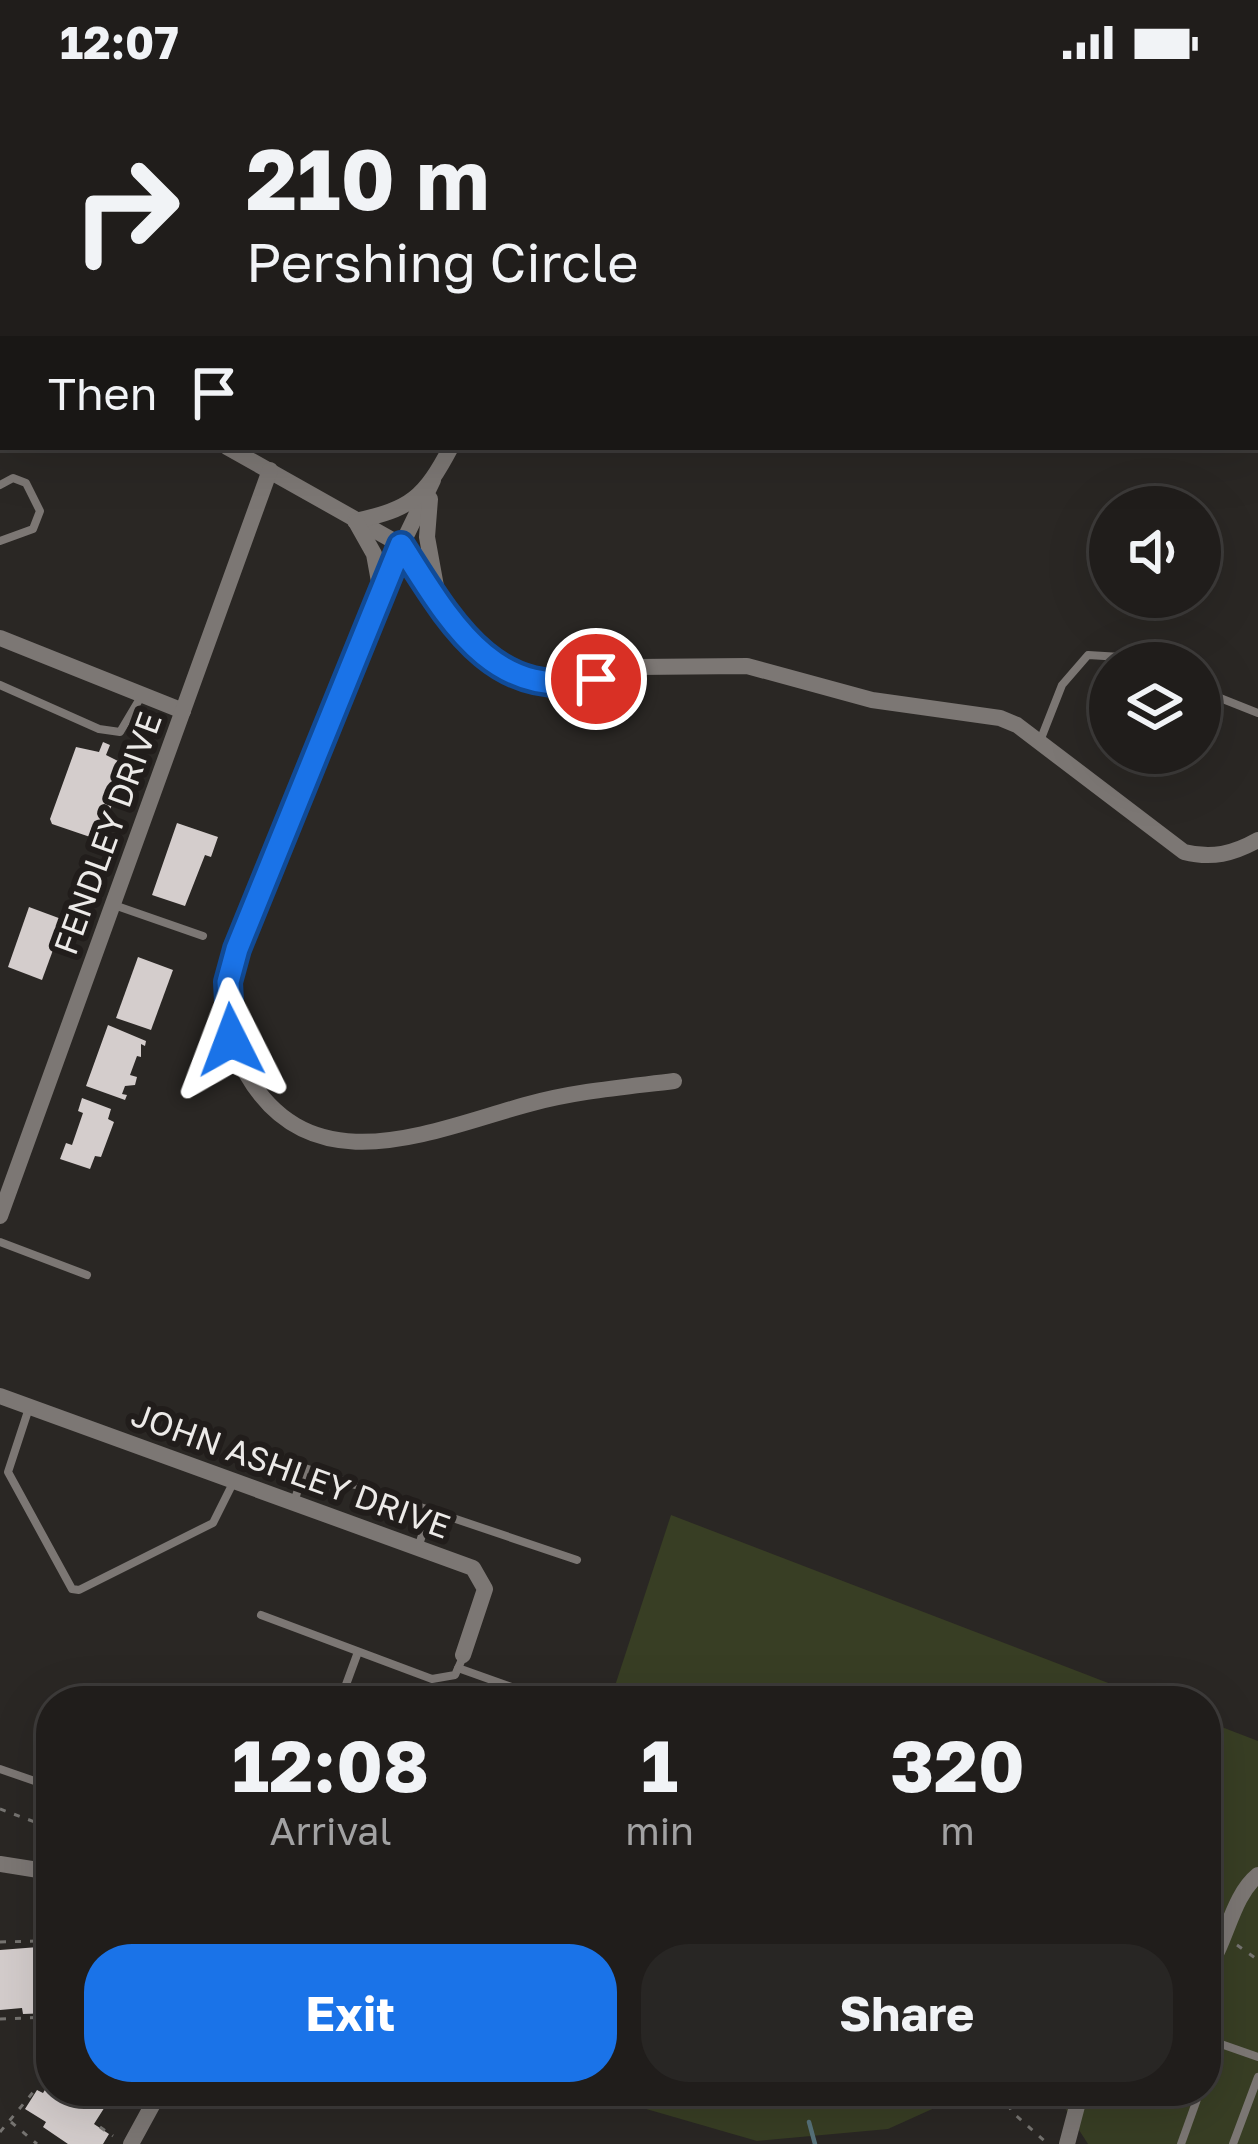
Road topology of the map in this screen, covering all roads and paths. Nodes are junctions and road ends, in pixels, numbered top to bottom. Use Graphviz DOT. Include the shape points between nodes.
graph roads {
  1 [pos="233,450"];
  2 [pos="449,450"];
  3 [pos="270,470"];
  4 [pos="434,480"];
  5 [pos="0,485"];
  6 [pos="355,521"];
  7 [pos="0,541"];
  8 [pos="401,545"];
  9 [pos="380,590"];
  10 [pos="444,613"];
  11 [pos="1,641"];
  12 [pos="1089,655"];
  13 [pos="0,685"];
  14 [pos="142,694"];
  15 [pos="1221,698"];
  16 [pos="183,711"];
  17 [pos="1258,713"];
  18 [pos="1040,742"];
  19 [pos="1258,840"];
  20 [pos="112,905"];
  21 [pos="203,936"];
  22 [pos="674,1081"];
  23 [pos="0,1216"];
  24 [pos="0,1242"];
  25 [pos="87,1275"];
  26 [pos="0,1396"];
  27 [pos="29,1407"];
  28 [pos="5,1479"];
  29 [pos="234,1481"];
  30 [pos="294,1503"];
  31 [pos="430,1510"];
  32 [pos="418,1548"];
  33 [pos="577,1560"];
  34 [pos="261,1616"];
  35 [pos="358,1652"];
  36 [pos="461,1662"];
  37 [pos="346,1686"];
  38 [pos="516,1686"];
  39 [pos="0,1769"];
  40 [pos="36,1781"];
  41 [pos="0,1809"];
  42 [pos="36,1822"];
  43 [pos="0,1864"];
  44 [pos="36,1870"];
  45 [pos="1258,1875"];
  46 [pos="1226,1937"];
  47 [pos="0,1942"];
  48 [pos="36,1943"];
  49 [pos="1221,1945"];
  50 [pos="1258,1960"];
  51 [pos="36,2018"];
  52 [pos="0,2019"];
  53 [pos="1221,2044"];
  54 [pos="1258,2057"];
  55 [pos="1258,2077"];
  56 [pos="35,2090"];
  57 [pos="149,2106"];
  58 [pos="1008,2106"];
  59 [pos="1076,2106"];
  60 [pos="1195,2106"];
  61 [pos="10,2122"];
  62 [pos="100,2127"];
  63 [pos="0,2132"];
  64 [pos="123,2141"];
  65 [pos="37,2144"];
  66 [pos="1048,2144"];
  67 [pos="1067,2144"];
  68 [pos="1181,2144"];
  69 [pos="1233,2144"];
  1 -- 3 [label="street"];
  2 -- 4 [label="street"];
  3 -- 6 [label="street"];
  3 -- 16 [label="street, FENDLEY DRIVE"];
  4 -- 6 [label="street" via="400,512"];
  4 -- 8 [label="street"];
  4 -- 10 [label="street" via="427,537"];
  5 -- 7 [label="lane" via="26,483 40,512 33,529"];
  6 -- 8 [label="street"];
  6 -- 9 [label="street" via="374,554"];
  8 -- 9 [label="street"];
  8 -- 10 [label="street"];
  9 -- 22 [label="street" via="232,966 228,1023 251,1082 316,1135 365,1144 562,1096"];
  10 -- 18 [label="street" via="491,660 548,685 636,667 747,666 872,700 1000,718"];
  11 -- 14 [label="street"];
  12 -- 18 [label="lane" via="1062,686"];
  13 -- 14 [label="lane" via="120,732"];
  14 -- 16 [label="street"];
  15 -- 17 [label="lane"];
  16 -- 20 [label="street, FENDLEY DRIVE"];
  18 -- 19 [label="street" via="1184,852 1211,856"];
  20 -- 21 [label="lane"];
  20 -- 23 [label="street, FENDLEY DRIVE"];
  24 -- 25 [label="lane"];
  26 -- 27 [label="street, JOHN ASHLEY DRIVE"];
  27 -- 28 [label="lane"];
  27 -- 29 [label="street, JOHN ASHLEY DRIVE"];
  28 -- 29 [label="lane" via="66,1583 79,1590 213,1523"];
  29 -- 30 [label="street, JOHN ASHLEY DRIVE"];
  30 -- 31 [label="lane" via="305,1468"];
  30 -- 32 [label="street, JOHN ASHLEY DRIVE"];
  31 -- 32 [label="lane"];
  31 -- 33 [label="lane"];
  32 -- 36 [label="street, JOHN ASHLEY DRIVE" via="473,1568 484,1582"];
  34 -- 35 [label="lane"];
  35 -- 36 [label="lane" via="432,1679 455,1675"];
  35 -- 37 [label="lane"];
  36 -- 38 [label="lane"];
  39 -- 40 [label="lane"];
  41 -- 42 [label="path"];
  43 -- 44 [label="street"];
  45 -- 46 [label="street"];
  46 -- 49 [label="street"];
  46 -- 50 [label="path"];
  47 -- 48 [label="path"];
  51 -- 52 [label="path"];
  53 -- 54 [label="lane"];
  55 -- 69 [label="lane"];
  56 -- 61 [label="path"];
  57 -- 64 [label="street"];
  58 -- 66 [label="path"];
  59 -- 67 [label="street"];
  60 -- 68 [label="lane"];
  61 -- 63 [label="path"];
  61 -- 65 [label="path"];
  62 -- 64 [label="path"];
}
